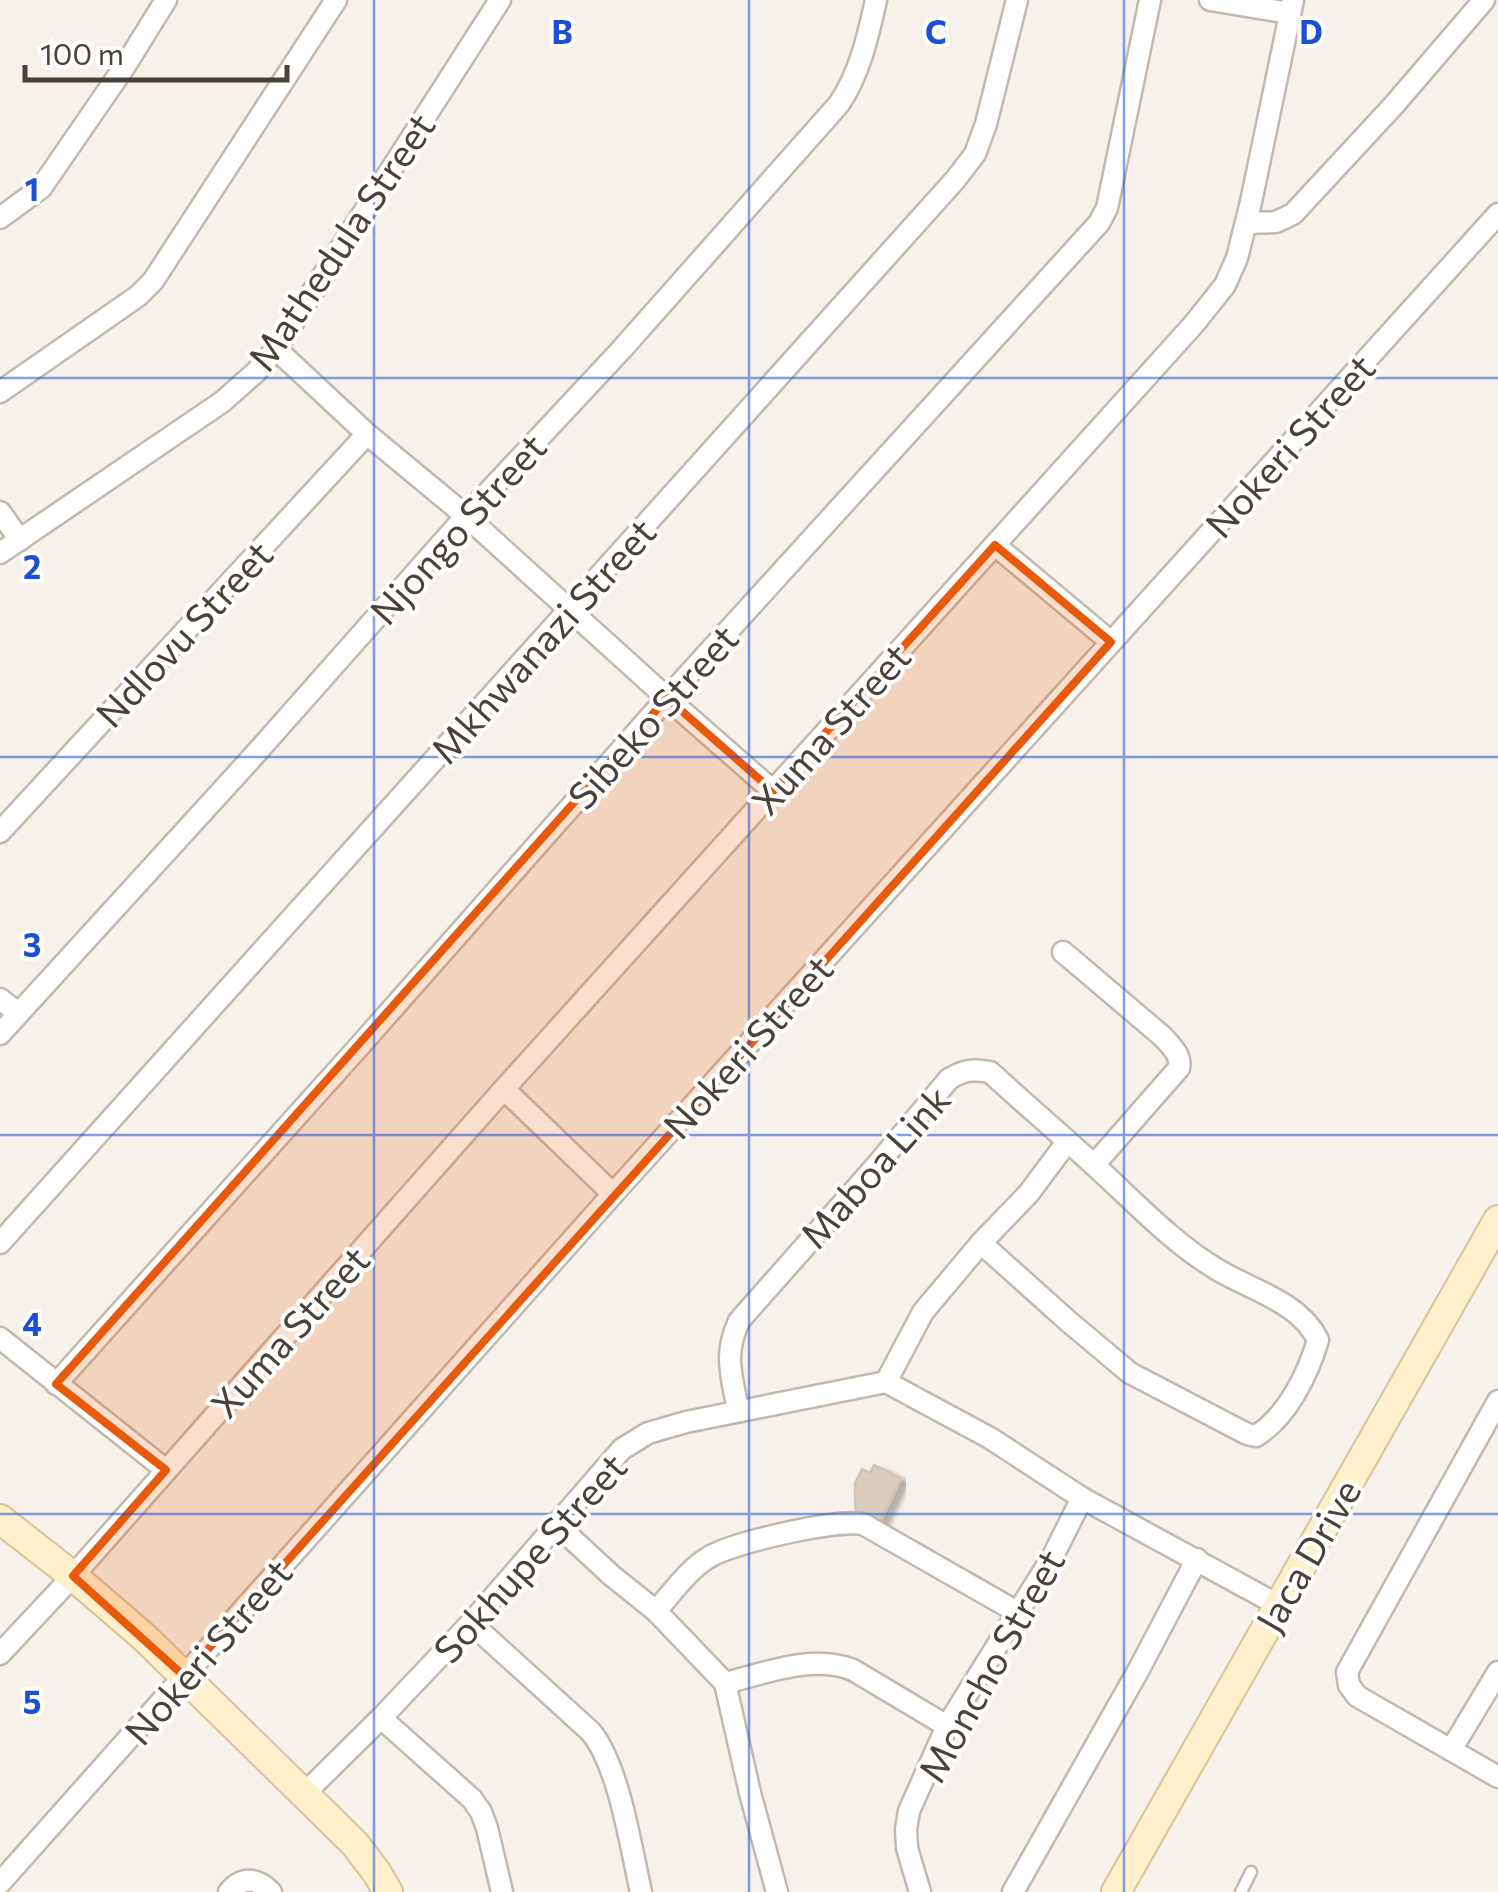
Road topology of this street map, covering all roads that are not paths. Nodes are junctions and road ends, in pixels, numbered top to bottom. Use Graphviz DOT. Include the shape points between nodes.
graph roads {
  1 [pos="166,0"];
  2 [pos="336,0"];
  3 [pos="500,0"];
  4 [pos="876,0"];
  5 [pos="1017,0"];
  6 [pos="1150,0"];
  7 [pos="1210,0"];
  8 [pos="1484,0"];
  9 [pos="1292,7"];
  10 [pos="1498,214"];
  11 [pos="0,218"];
  12 [pos="1246,223"];
  13 [pos="276,349"];
  14 [pos="0,392"];
  15 [pos="367,434"];
  16 [pos="0,512"];
  17 [pos="466,516"];
  18 [pos="20,540"];
  19 [pos="996,545"];
  20 [pos="0,553"];
  21 [pos="570,610"];
  22 [pos="1111,642"];
  23 [pos="667,698"];
  24 [pos="773,790"];
  25 [pos="0,832"];
  26 [pos="1062,952"];
  27 [pos="0,999"];
  28 [pos="18,1014"];
  29 [pos="0,1034"];
  30 [pos="504,1089"];
  31 [pos="1067,1142"];
  32 [pos="1094,1165"];
  33 [pos="613,1194"];
  34 [pos="1498,1220"];
  35 [pos="0,1242"];
  36 [pos="981,1243"];
  37 [pos="0,1338"];
  38 [pos="886,1382"];
  39 [pos="56,1384"];
  40 [pos="1498,1401"];
  41 [pos="738,1411"];
  42 [pos="166,1470"];
  43 [pos="1082,1498"];
  44 [pos="0,1520"];
  45 [pos="556,1524"];
  46 [pos="1196,1559"];
  47 [pos="73,1576"];
  48 [pos="1278,1605"];
  49 [pos="656,1611"];
  50 [pos="1018,1614"];
  51 [pos="471,1622"];
  52 [pos="0,1654"];
  53 [pos="1498,1672"];
  54 [pos="184,1676"];
  55 [pos="725,1683"];
  56 [pos="381,1718"];
  57 [pos="947,1726"];
  58 [pos="1451,1750"];
  59 [pos="1498,1777"];
  60 [pos="304,1794"];
  61 [pos="1250,1872"];
  62 [pos="0,1883"];
  63 [pos="228,1892"];
  64 [pos="272,1892"];
  65 [pos="388,1892"];
  66 [pos="502,1892"];
  67 [pos="641,1892"];
  68 [pos="777,1892"];
  69 [pos="920,1892"];
  70 [pos="1013,1892"];
  71 [pos="1116,1892"];
  72 [pos="1241,1892"];
  1 -- 11 [label="street" via="41,188"];
  2 -- 14 [label="street" via="153,280"];
  3 -- 13 [label="street, Mathedula Street"];
  4 -- 17 [label="street, Njongo Street" via="850,89 839,104"];
  5 -- 21 [label="street, Mkhwanazi Street" via="975,154"];
  6 -- 23 [label="street, Sibeko Street" via="1099,223"];
  7 -- 9 [label="street"];
  8 -- 12 [label="street" via="1294,214"];
  9 -- 12 [label="street, Xuma Street"];
  10 -- 22 [label="street, Nokeri Street"];
  12 -- 19 [label="street, Xuma Street" via="1225,285"];
  13 -- 15 [label="street"];
  13 -- 18 [label="street, Mathedula Street" via="222,402"];
  15 -- 17 [label="street"];
  15 -- 25 [label="street, Ndlovu Street"];
  16 -- 18 [label="street"];
  17 -- 21 [label="street"];
  17 -- 28 [label="street, Njongo Street"];
  18 -- 20 [label="street, Mathedula Street"];
  19 -- 22 [label="street"];
  19 -- 24 [label="street, Xuma Street"];
  21 -- 23 [label="street"];
  21 -- 35 [label="street, Mkhwanazi Street"];
  22 -- 33 [label="street, Nokeri Street"];
  23 -- 24 [label="street"];
  23 -- 39 [label="street, Sibeko Street"];
  24 -- 30 [label="street, Xuma Street"];
  26 -- 32 [label="street" via="1162,1036 1180,1062"];
  27 -- 28 [label="street"];
  28 -- 29 [label="street, Njongo Street"];
  30 -- 33 [label="street"];
  30 -- 42 [label="street, Xuma Street"];
  31 -- 32 [label="street, Maboa Link"];
  31 -- 36 [label="street"];
  31 -- 41 [label="street, Maboa Link" via="990,1072 963,1070 949,1080 738,1321 729,1342"];
  32 -- 36 [label="street, Maboa Link" via="1176,1240 1312,1328 1318,1340 1313,1354 1264,1431 1247,1434 1130,1373"];
  33 -- 54 [label="street, Nokeri Street"];
  34 -- 48 [label="street, Jaca Drive"];
  36 -- 38 [label="street" via="923,1312"];
  37 -- 39 [label="street"];
  38 -- 41 [label="street, Sokhupe Street"];
  38 -- 43 [label="street"];
  39 -- 42 [label="street"];
  40 -- 58 [label="street" via="1347,1672 1357,1696"];
  41 -- 45 [label="street, Sokhupe Street" via="648,1434 622,1449"];
  42 -- 47 [label="street, Xuma Street"];
  43 -- 46 [label="street"];
  43 -- 50 [label="street, Moncho Street"];
  44 -- 47 [label="street"];
  45 -- 49 [label="street"];
  45 -- 51 [label="street, Sokhupe Street"];
  46 -- 48 [label="street"];
  46 -- 70 [label="street"];
  47 -- 52 [label="street, Xuma Street"];
  47 -- 54 [label="street"];
  48 -- 71 [label="street, Jaca Drive"];
  49 -- 50 [label="street" via="709,1557 851,1522"];
  49 -- 55 [label="street"];
  50 -- 57 [label="street, Moncho Street"];
  51 -- 56 [label="street, Sokhupe Street"];
  51 -- 67 [label="street" via="600,1743"];
  53 -- 58 [label="street"];
  54 -- 60 [label="street"];
  54 -- 62 [label="street, Nokeri Street"];
  55 -- 57 [label="street" via="836,1663"];
  55 -- 68 [label="street"];
  56 -- 60 [label="street, Sokhupe Street"];
  56 -- 66 [label="street" via="482,1812"];
  57 -- 69 [label="street, Moncho Street" via="909,1811 911,1868"];
  58 -- 59 [label="street"];
  60 -- 65 [label="street" via="368,1859"];
  61 -- 72 [label="lane"];
  63 -- 64 [label="street" via="250,1880"];
}
